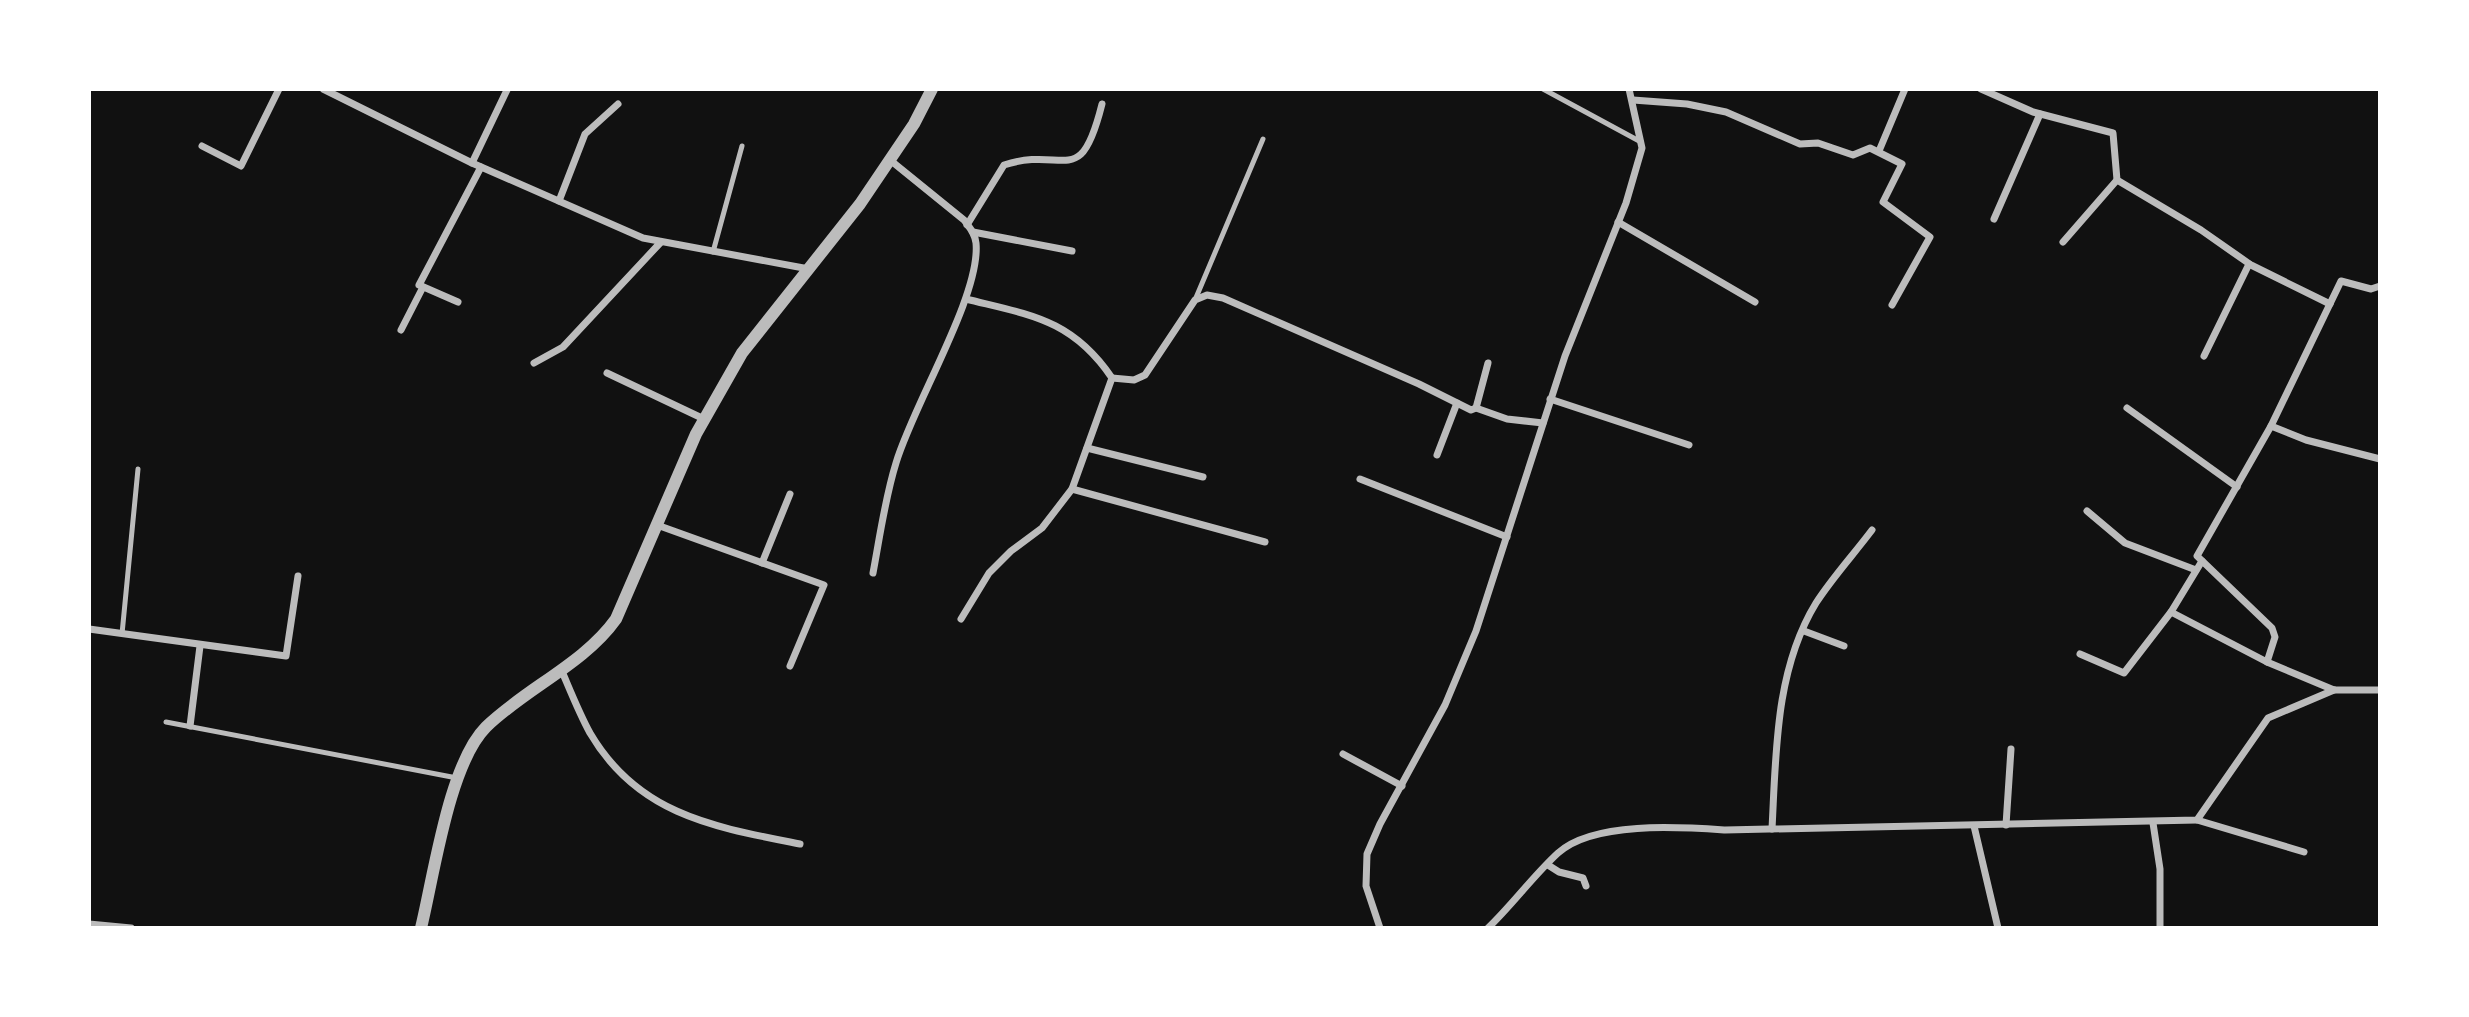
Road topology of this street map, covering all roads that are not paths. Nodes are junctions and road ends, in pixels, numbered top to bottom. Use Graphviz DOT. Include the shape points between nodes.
graph roads {
  1 [pos="279,89"];
  2 [pos="323,89"];
  3 [pos="932,89"];
  4 [pos="1543,89"];
  5 [pos="1629,89"];
  6 [pos="1905,89"];
  7 [pos="1981,89"];
  8 [pos="507,90"];
  9 [pos="1633,100"];
  10 [pos="618,104"];
  11 [pos="1102,104"];
  12 [pos="2040,114"];
  13 [pos="1264,139"];
  14 [pos="1641,142"];
  15 [pos="202,146"];
  16 [pos="742,146"];
  17 [pos="1879,151"];
  18 [pos="890,160"];
  19 [pos="472,163"];
  20 [pos="481,167"];
  21 [pos="2118,180"];
  22 [pos="559,201"];
  23 [pos="1994,219"];
  24 [pos="1618,222"];
  25 [pos="967,225"];
  26 [pos="973,232"];
  27 [pos="661,242"];
  28 [pos="2063,242"];
  29 [pos="713,251"];
  30 [pos="1072,251"];
  31 [pos="2249,264"];
  32 [pos="809,269"];
  33 [pos="423,286"];
  34 [pos="2380,286"];
  35 [pos="965,299"];
  36 [pos="1195,300"];
  37 [pos="458,302"];
  38 [pos="1755,302"];
  39 [pos="2330,304"];
  40 [pos="1892,305"];
  41 [pos="401,330"];
  42 [pos="2204,355"];
  43 [pos="534,363"];
  44 [pos="1488,363"];
  45 [pos="607,373"];
  46 [pos="1111,378"];
  47 [pos="1550,399"];
  48 [pos="1457,403"];
  49 [pos="1476,408"];
  50 [pos="2127,408"];
  51 [pos="704,419"];
  52 [pos="1544,423"];
  53 [pos="2271,426"];
  54 [pos="1689,445"];
  55 [pos="1087,448"];
  56 [pos="1437,455"];
  57 [pos="2380,459"];
  58 [pos="138,469"];
  59 [pos="1203,477"];
  60 [pos="1360,478"];
  61 [pos="2237,487"];
  62 [pos="1072,489"];
  63 [pos="790,494"];
  64 [pos="2087,511"];
  65 [pos="657,525"];
  66 [pos="1872,530"];
  67 [pos="1507,537"];
  68 [pos="1265,542"];
  69 [pos="2202,561"];
  70 [pos="762,563"];
  71 [pos="2196,570"];
  72 [pos="873,572"];
  73 [pos="298,576"];
  74 [pos="2171,612"];
  75 [pos="961,619"];
  76 [pos="89,629"];
  77 [pos="1804,631"];
  78 [pos="122,634"];
  79 [pos="200,646"];
  80 [pos="1844,646"];
  81 [pos="2080,654"];
  82 [pos="2267,662"];
  83 [pos="790,666"];
  84 [pos="560,669"];
  85 [pos="2334,690"];
  86 [pos="2380,690"];
  87 [pos="166,722"];
  88 [pos="190,726"];
  89 [pos="2011,749"];
  90 [pos="1343,754"];
  91 [pos="457,778"];
  92 [pos="1402,786"];
  93 [pos="2197,820"];
  94 [pos="2153,823"];
  95 [pos="2006,825"];
  96 [pos="1973,826"];
  97 [pos="1772,829"];
  98 [pos="800,844"];
  99 [pos="2304,852"];
  100 [pos="1548,865"];
  101 [pos="1586,886"];
  102 [pos="89,924"];
  103 [pos="106,927"];
  104 [pos="131,928"];
  105 [pos="421,928"];
  106 [pos="1380,928"];
  107 [pos="1488,928"];
  108 [pos="1998,928"];
  109 [pos="2160,928"];
  1 -- 15 [label="street" via="241,166"];
  2 -- 19 [label="street"];
  3 -- 18 [label="street"];
  4 -- 14 [label="lane"];
  5 -- 9 [label="street"];
  6 -- 17 [label="street"];
  7 -- 12 [label="street"];
  8 -- 19 [label="street"];
  9 -- 14 [label="street"];
  9 -- 17 [label="street" via="1687,104 1726,113 1800,144 1818,144 1853,155 1870,148"];
  10 -- 22 [label="street" via="585,134"];
  11 -- 25 [label="street" via="1084,155 1004,165"];
  12 -- 21 [label="street" via="2113,134"];
  12 -- 23 [label="street"];
  13 -- 36 [label="lane"];
  14 -- 24 [label="street"];
  16 -- 29 [label="lane"];
  17 -- 40 [label="street" via="1902,164 1884,202 1930,237"];
  18 -- 25 [label="street"];
  18 -- 32 [label="street"];
  19 -- 20 [label="street"];
  20 -- 22 [label="street"];
  20 -- 33 [label="street" via="419,285"];
  21 -- 28 [label="street"];
  21 -- 31 [label="street"];
  22 -- 27 [label="street" via="643,239"];
  24 -- 38 [label="street"];
  24 -- 47 [label="street"];
  25 -- 26 [label="street"];
  26 -- 30 [label="street"];
  26 -- 35 [label="street" via="974,267"];
  27 -- 29 [label="street"];
  27 -- 43 [label="street" via="563,347"];
  29 -- 32 [label="street"];
  31 -- 39 [label="street"];
  31 -- 42 [label="street"];
  32 -- 51 [label="street" via="742,354"];
  33 -- 37 [label="street"];
  33 -- 41 [label="street"];
  34 -- 39 [label="street" via="2371,289 2341,281"];
  35 -- 46 [label="street" via="1065,328"];
  35 -- 72 [label="street" via="915,409 896,464"];
  36 -- 46 [label="street" via="1145,375 1134,380"];
  36 -- 48 [label="street" via="1207,295 1223,298"];
  39 -- 53 [label="street"];
  44 -- 49 [label="street"];
  45 -- 51 [label="street"];
  46 -- 55 [label="street"];
  47 -- 52 [label="street"];
  47 -- 54 [label="street"];
  48 -- 49 [label="street"];
  48 -- 56 [label="street"];
  49 -- 52 [label="street" via="1507,419"];
  50 -- 61 [label="street"];
  51 -- 65 [label="street"];
  52 -- 67 [label="street"];
  53 -- 57 [label="street"];
  53 -- 61 [label="street"];
  55 -- 59 [label="street"];
  55 -- 62 [label="street"];
  58 -- 78 [label="lane"];
  60 -- 67 [label="street"];
  61 -- 69 [label="street" via="2197,556"];
  62 -- 68 [label="street"];
  62 -- 75 [label="street" via="1042,528 989,573"];
  63 -- 70 [label="street"];
  64 -- 71 [label="street" via="2125,543"];
  65 -- 70 [label="street"];
  65 -- 84 [label="street" via="617,619"];
  66 -- 77 [label="street" via="1815,604"];
  67 -- 92 [label="street" via="1445,705"];
  69 -- 71 [label="street"];
  69 -- 82 [label="street" via="2272,628 2275,637"];
  70 -- 83 [label="street" via="824,585"];
  71 -- 74 [label="street"];
  73 -- 79 [label="street" via="286,656"];
  74 -- 81 [label="street" via="2124,673"];
  74 -- 82 [label="street"];
  76 -- 78 [label="street"];
  77 -- 80 [label="street"];
  77 -- 97 [label="street" via="1790,664 1777,730"];
  78 -- 79 [label="street"];
  79 -- 88 [label="street"];
  82 -- 85 [label="street"];
  84 -- 91 [label="street" via="480,733"];
  84 -- 98 [label="street" via="590,734 646,797 696,820"];
  85 -- 86 [label="street"];
  85 -- 93 [label="street" via="2268,718"];
  87 -- 88 [label="lane"];
  88 -- 91 [label="lane"];
  89 -- 95 [label="street"];
  90 -- 92 [label="street"];
  91 -- 105 [label="street"];
  92 -- 106 [label="street" via="1367,853 1366,886"];
  93 -- 94 [label="street"];
  93 -- 99 [label="street"];
  94 -- 95 [label="street"];
  94 -- 109 [label="street" via="2160,869"];
  95 -- 96 [label="street"];
  96 -- 97 [label="street"];
  96 -- 108 [label="street"];
  97 -- 100 [label="street" via="1680,827 1606,833 1582,838"];
  100 -- 101 [label="street" via="1577,874"];
  100 -- 107 [label="street"];
  102 -- 103 [label="street"];
  103 -- 104 [label="street"];
}
